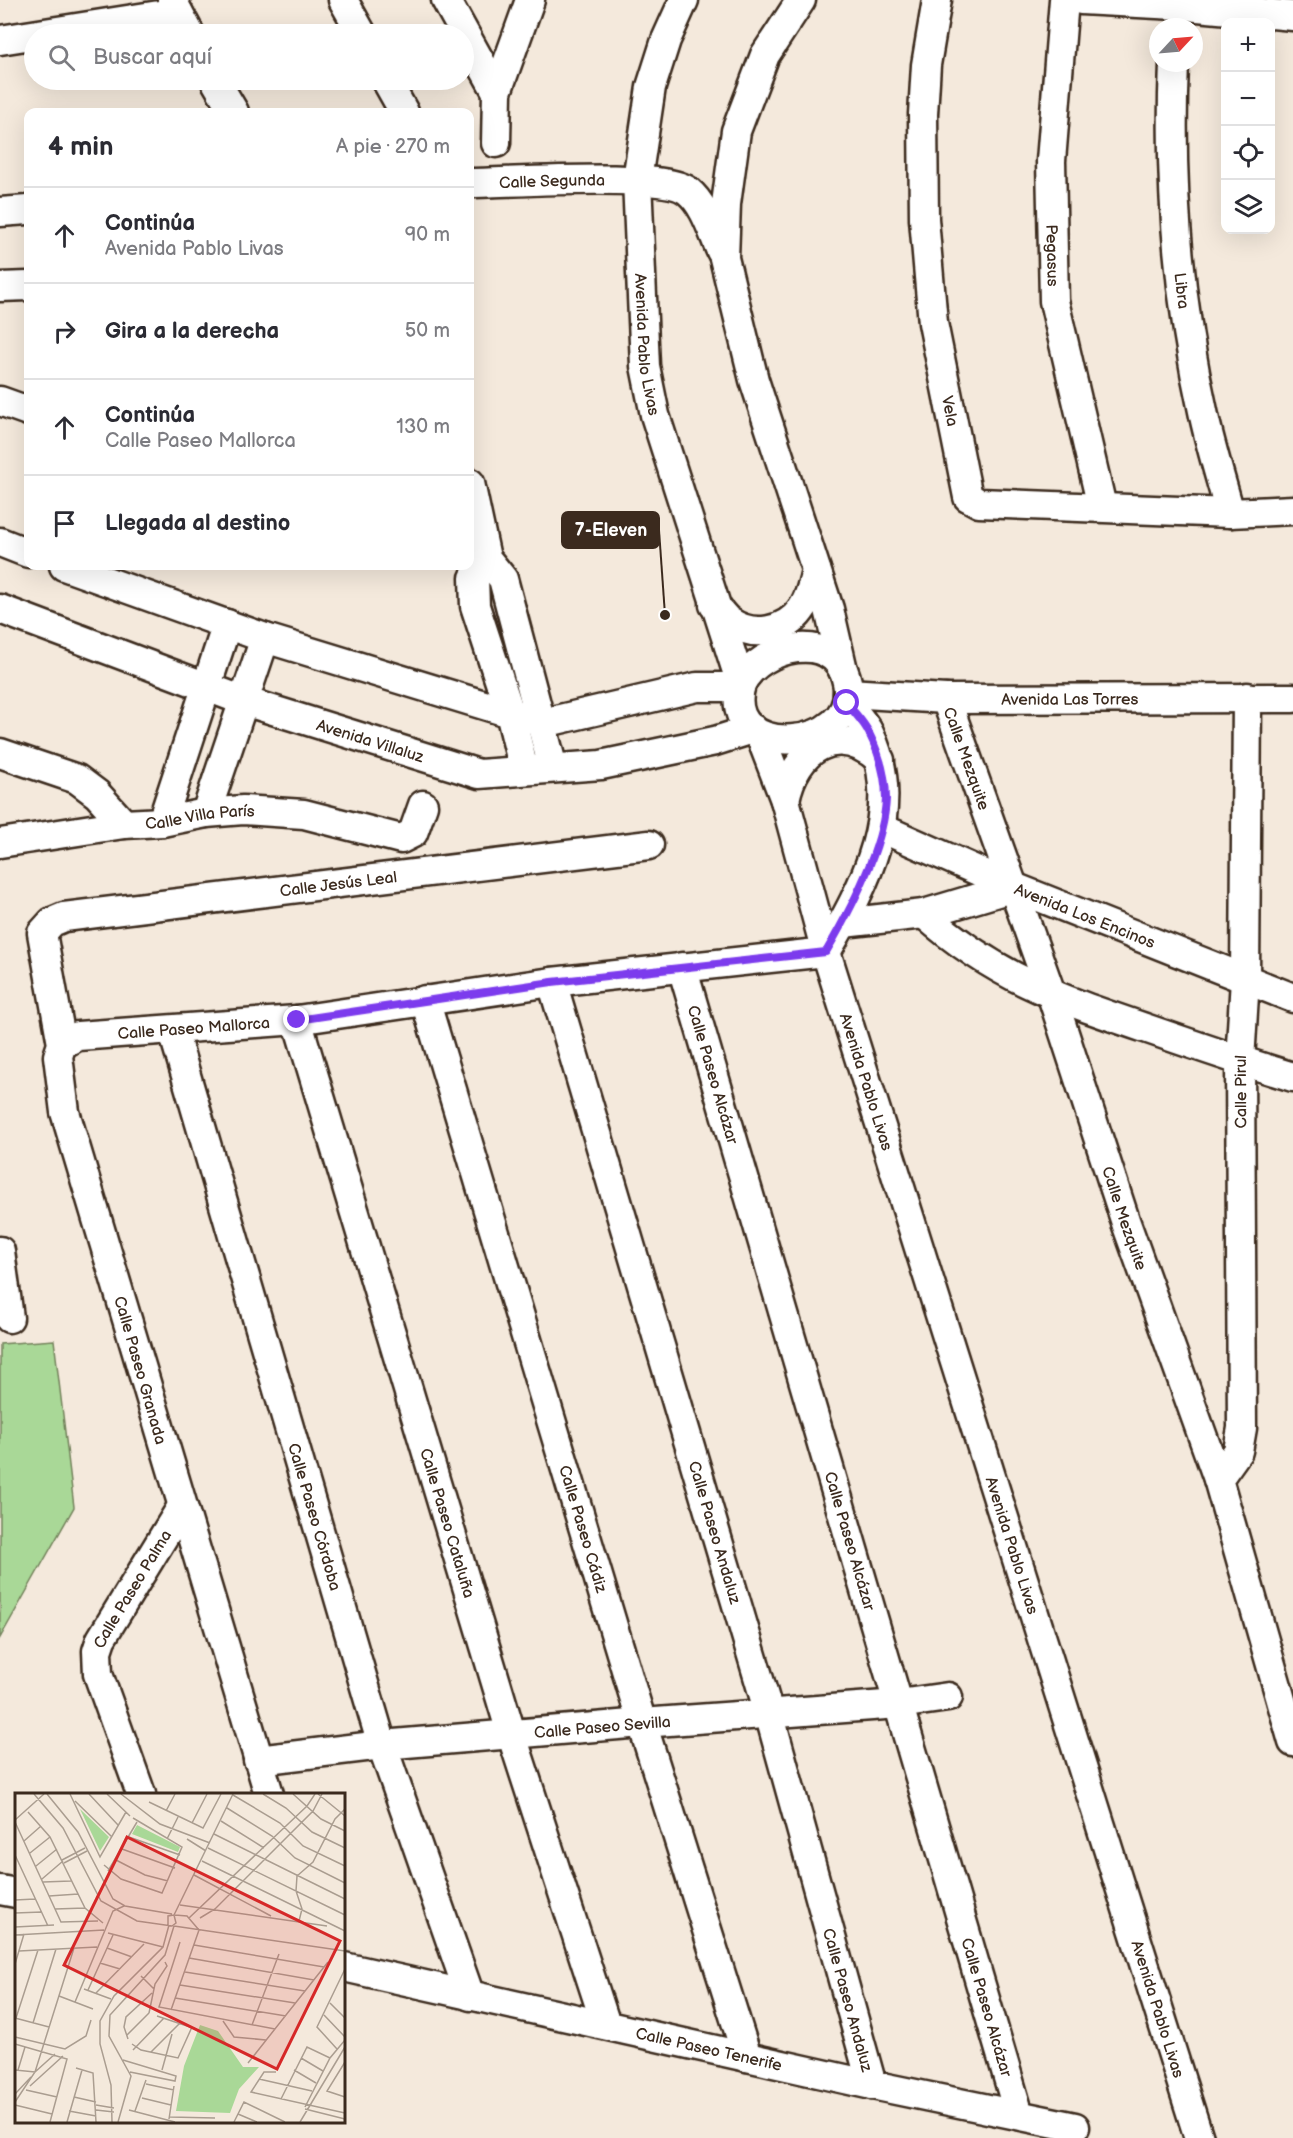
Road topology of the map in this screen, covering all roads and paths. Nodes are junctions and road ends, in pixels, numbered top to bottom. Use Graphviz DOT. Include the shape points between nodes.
graph roads {
  1 [pos="343,0"];
  2 [pos="446,0"];
  3 [pos="530,0"];
  4 [pos="684,0"];
  5 [pos="801,0"];
  6 [pos="937,0"];
  7 [pos="1064,0"];
  8 [pos="1081,0"];
  9 [pos="180,15"];
  10 [pos="1175,16"];
  11 [pos="1293,16"];
  12 [pos="115,24"];
  13 [pos="356,24"];
  14 [pos="459,24"];
  15 [pos="24,37"];
  16 [pos="0,40"];
  17 [pos="474,51"];
  18 [pos="1174,72"];
  19 [pos="221,90"];
  20 [pos="392,90"];
  21 [pos="497,92"];
  22 [pos="232,108"];
  23 [pos="402,108"];
  24 [pos="496,143"];
  25 [pos="637,180"];
  26 [pos="474,183"];
  27 [pos="24,210"];
  28 [pos="0,212"];
  29 [pos="724,258"];
  30 [pos="24,286"];
  31 [pos="0,287"];
  32 [pos="0,401"];
  33 [pos="24,410"];
  34 [pos="1102,507"];
  35 [pos="1293,510"];
  36 [pos="1230,513"];
  37 [pos="474,520"];
  38 [pos="0,542"];
  39 [pos="24,551"];
  40 [pos="478,556"];
  41 [pos="75,570"];
  42 [pos="816,570"];
  43 [pos="714,604"];
  44 [pos="0,609"];
  45 [pos="227,624"];
  46 [pos="265,638"];
  47 [pos="740,686"];
  48 [pos="697,687"];
  49 [pos="207,688"];
  50 [pos="846,689"];
  51 [pos="1247,697"];
  52 [pos="1293,698"];
  53 [pos="946,699"];
  54 [pos="244,701"];
  55 [pos="510,713"];
  56 [pos="543,723"];
  57 [pos="756,732"];
  58 [pos="715,741"];
  59 [pos="0,753"];
  60 [pos="880,760"];
  61 [pos="553,768"];
  62 [pos="524,771"];
  63 [pos="785,800"];
  64 [pos="423,805"];
  65 [pos="206,813"];
  66 [pos="162,822"];
  67 [pos="124,824"];
  68 [pos="881,828"];
  69 [pos="0,843"];
  70 [pos="649,845"];
  71 [pos="1014,887"];
  72 [pos="924,914"];
  73 [pos="843,923"];
  74 [pos="42,940"];
  75 [pos="826,952"];
  76 [pos="682,967"];
  77 [pos="1245,980"];
  78 [pos="552,982"];
  79 [pos="1052,996"];
  80 [pos="1293,998"];
  81 [pos="425,1000"];
  82 [pos="297,1020"];
  83 [pos="173,1031"];
  84 [pos="63,1044"];
  85 [pos="1240,1061"];
  86 [pos="1293,1077"];
  87 [pos="1,1270"];
  88 [pos="9,1318"];
  89 [pos="1218,1479"];
  90 [pos="181,1508"];
  91 [pos="948,1697"];
  92 [pos="899,1704"];
  93 [pos="770,1713"];
  94 [pos="642,1723"];
  95 [pos="512,1736"];
  96 [pos="1292,1736"];
  97 [pos="382,1745"];
  98 [pos="258,1760"];
  99 [pos="141,1793"];
  100 [pos="269,1793"];
  101 [pos="0,1890"];
  102 [pos="15,1893"];
  103 [pos="345,1967"];
  104 [pos="470,1996"];
  105 [pos="606,2025"];
  106 [pos="747,2057"];
  107 [pos="872,2085"];
  108 [pos="1019,2115"];
  109 [pos="1075,2127"];
  110 [pos="1199,2138"];
  1 -- 13 [label="street"];
  2 -- 14 [label="street"];
  3 -- 21 [label="street"];
  4 -- 25 [label="street, Avenida Pablo Livas" via="651,87"];
  5 -- 29 [label="street" via="765,55 736,131 726,204"];
  6 -- 34 [label="street, Vela" via="925,75 924,219 933,323 965,490 972,501 979,503"];
  7 -- 34 [label="street, Pegasus" via="1052,161 1054,301"];
  8 -- 10 [label="street"];
  9 -- 12 [label="street"];
  10 -- 11 [label="street"];
  15 -- 16 [label="street"];
  17 -- 21 [label="street"];
  18 -- 36 [label="street, Libra" via="1171,135 1183,296 1204,416"];
  19 -- 22 [label="street"];
  20 -- 23 [label="street"];
  21 -- 24 [label="street"];
  25 -- 26 [label="street, Calle Segunda"];
  25 -- 29 [label="street, Calle Segunda" via="669,183 687,190 703,210"];
  25 -- 43 [label="street, Avenida Pablo Livas" via="645,366 655,415"];
  27 -- 28 [label="street"];
  29 -- 42 [label="street" via="754,380"];
  30 -- 31 [label="street"];
  32 -- 33 [label="street"];
  34 -- 36 [label="street, Vela"];
  35 -- 36 [label="street, Vela"];
  37 -- 40 [label="street"];
  38 -- 39 [label="street"];
  40 -- 55 [label="street" via="475,606"];
  40 -- 56 [label="street" via="503,579"];
  41 -- 45 [label="street"];
  42 -- 43 [label="street" via="802,609 792,620 768,631 752,631 735,624"];
  42 -- 50 [label="street" via="829,609"];
  43 -- 47 [label="street, Avenida Pablo Livas"];
  44 -- 49 [label="street, Avenida Villaluz"];
  45 -- 46 [label="street"];
  45 -- 49 [label="street"];
  46 -- 54 [label="street"];
  46 -- 55 [label="street"];
  47 -- 48 [label="street"];
  47 -- 50 [label="street" via="747,672 766,657 801,647 826,652 836,660"];
  47 -- 57 [label="street" via="741,710"];
  48 -- 56 [label="street"];
  48 -- 58 [label="street" via="713,693 721,705 722,730"];
  49 -- 54 [label="street, Avenida Villaluz"];
  49 -- 66 [label="street"];
  50 -- 53 [label="street, Avenida Las Torres"];
  50 -- 57 [label="street" via="842,714 826,729 781,741"];
  50 -- 60 [label="street"];
  51 -- 52 [label="street, Avenida Las Torres"];
  51 -- 53 [label="street, Avenida Las Torres"];
  51 -- 77 [label="street, Calle Pirul"];
  53 -- 71 [label="street, Calle Mezquite"];
  54 -- 62 [label="street, Avenida Villaluz" via="479,774"];
  54 -- 65 [label="street"];
  55 -- 56 [label="street"];
  55 -- 62 [label="street"];
  56 -- 61 [label="street"];
  57 -- 58 [label="street, Avenida Villaluz"];
  57 -- 63 [label="street, Avenida Pablo Livas"];
  58 -- 61 [label="street, Avenida Villaluz" via="601,765"];
  59 -- 67 [label="street" via="77,779"];
  60 -- 63 [label="street" via="856,743 844,740 814,749 792,774"];
  60 -- 68 [label="street" via="886,798"];
  61 -- 62 [label="street, Avenida Villaluz"];
  63 -- 75 [label="street, Avenida Pablo Livas"];
  64 -- 65 [label="street, Calle Villa París" via="412,833 401,838 304,814"];
  65 -- 66 [label="street, Calle Villa París"];
  66 -- 67 [label="street, Calle Villa París"];
  67 -- 69 [label="street, Calle Villa París"];
  68 -- 71 [label="street, Avenida Los Encinos"];
  68 -- 73 [label="street" via="865,877"];
  70 -- 74 [label="street, Calle Jesús Leal" via="64,917 45,928"];
  71 -- 72 [label="street"];
  71 -- 77 [label="street, Avenida Los Encinos"];
  71 -- 79 [label="street, Calle Mezquite"];
  72 -- 73 [label="street"];
  72 -- 79 [label="street" via="950,937 993,965"];
  73 -- 75 [label="street"];
  74 -- 84 [label="street, Calle Paseo Granada"];
  75 -- 76 [label="street, Calle Paseo Mallorca"];
  75 -- 110 [label="street, Avenida Pablo Livas"];
  76 -- 78 [label="street, Calle Paseo Mallorca"];
  76 -- 92 [label="street, Calle Paseo Alcázar"];
  77 -- 80 [label="street, Avenida Los Encinos"];
  77 -- 85 [label="street, Calle Pirul"];
  78 -- 81 [label="street, Calle Paseo Mallorca"];
  78 -- 93 [label="street, Calle Paseo Andaluz"];
  79 -- 85 [label="street"];
  79 -- 89 [label="street, Calle Mezquite" via="1126,1223"];
  81 -- 82 [label="street, Calle Paseo Mallorca"];
  81 -- 94 [label="street, Calle Paseo Cádiz"];
  82 -- 83 [label="street, Calle Paseo Mallorca"];
  82 -- 95 [label="street, Calle Paseo Cataluña"];
  83 -- 84 [label="street, Calle Paseo Mallorca" via="78,1036"];
  83 -- 97 [label="street, Calle Paseo Córdoba"];
  84 -- 90 [label="street, Calle Paseo Granada" via="58,1056 65,1112"];
  85 -- 86 [label="street"];
  85 -- 89 [label="street, Calle Pirul" via="1242,1428 1238,1451"];
  87 -- 88 [label="street"];
  89 -- 96 [label="street, Calle Mezquite"];
  90 -- 98 [label="street, Calle Paseo Granada"];
  90 -- 99 [label="street, Calle Paseo Palma" via="97,1651 98,1674"];
  91 -- 92 [label="street, Calle Paseo Sevilla"];
  92 -- 93 [label="street, Calle Paseo Sevilla"];
  92 -- 108 [label="street, Calle Paseo Alcázar"];
  93 -- 94 [label="street, Calle Paseo Sevilla"];
  93 -- 107 [label="street, Calle Paseo Andaluz"];
  94 -- 95 [label="street, Calle Paseo Sevilla"];
  94 -- 106 [label="street, Calle Paseo Cádiz"];
  95 -- 97 [label="street, Calle Paseo Sevilla"];
  95 -- 105 [label="street, Calle Paseo Cataluña"];
  97 -- 98 [label="street, Calle Paseo Sevilla"];
  97 -- 104 [label="street, Calle Paseo Córdoba"];
  98 -- 100 [label="street, Calle Paseo Granada"];
  101 -- 102 [label="street"];
  103 -- 104 [label="street, Calle Paseo Tenerife"];
  104 -- 105 [label="street, Calle Paseo Tenerife"];
  105 -- 106 [label="street, Calle Paseo Tenerife"];
  106 -- 107 [label="street, Calle Paseo Tenerife"];
  107 -- 108 [label="street, Calle Paseo Tenerife"];
  108 -- 109 [label="street, Calle Paseo Tenerife"];
}
